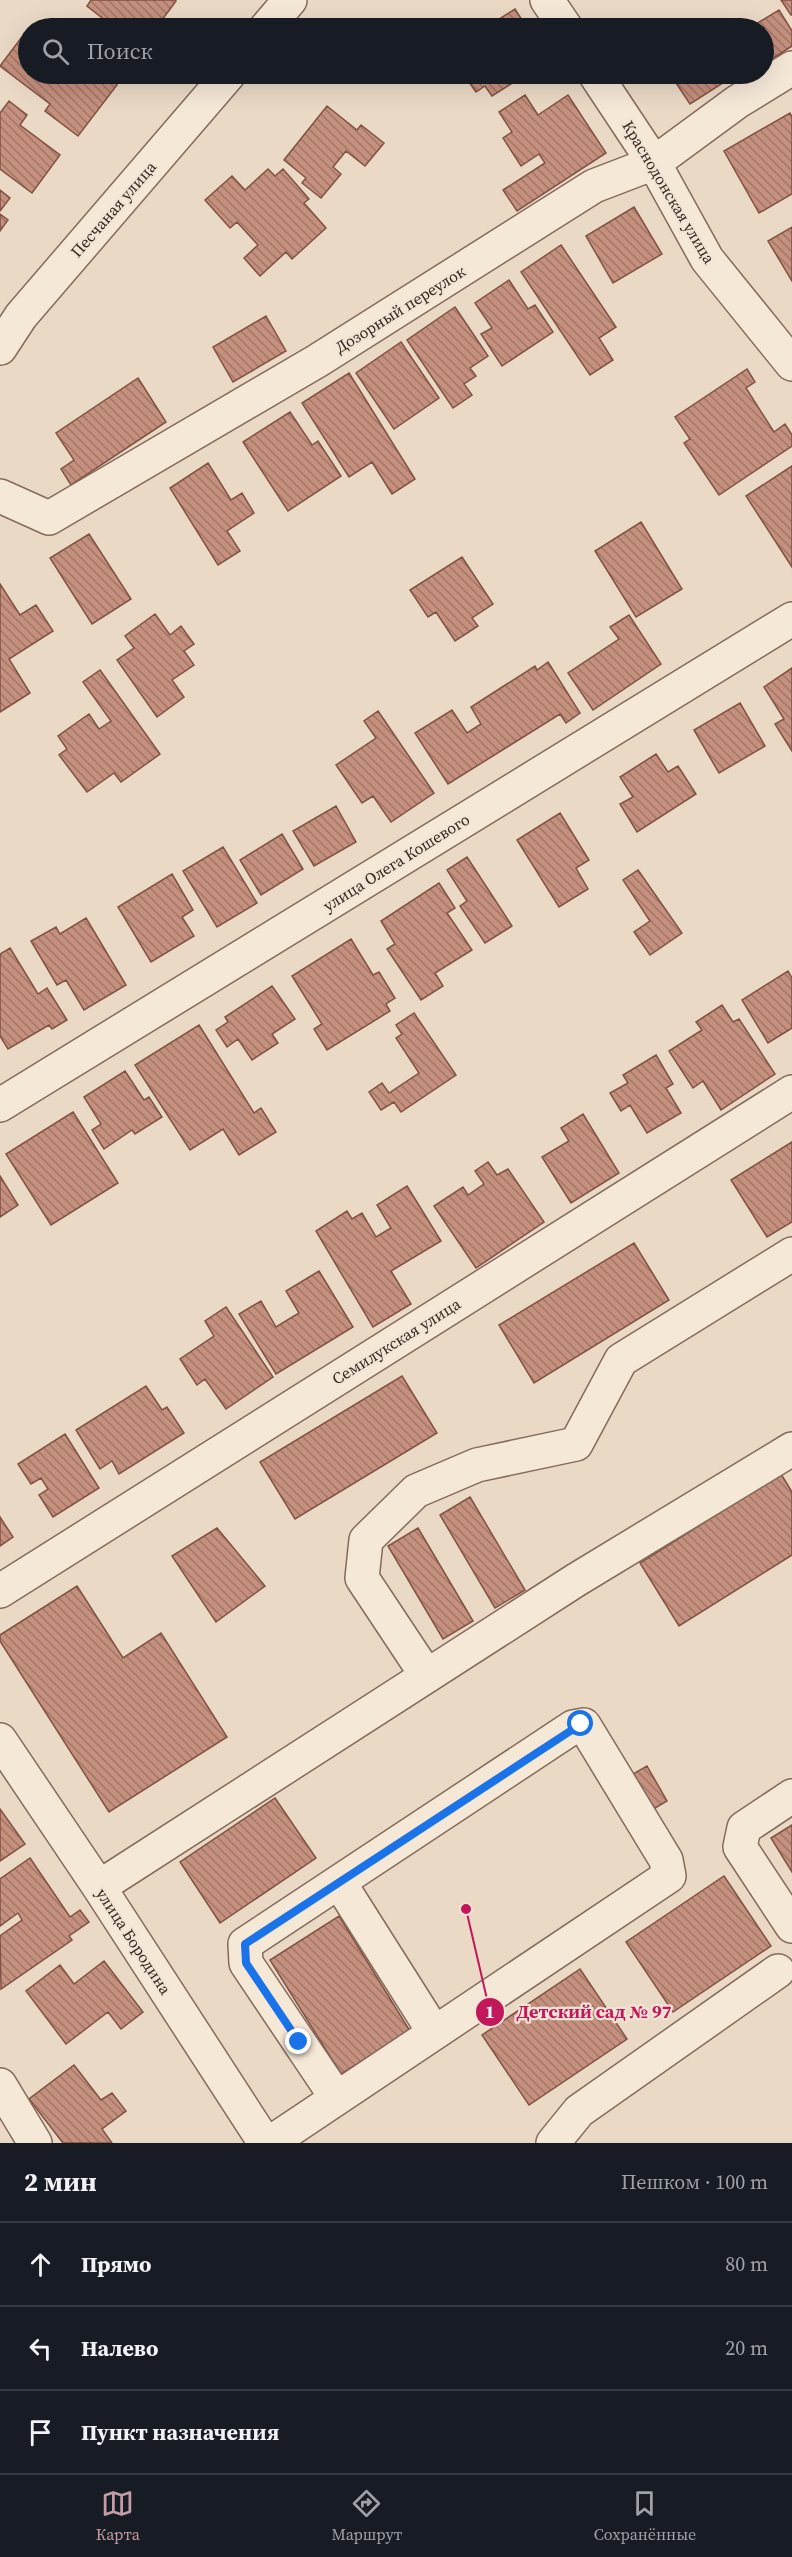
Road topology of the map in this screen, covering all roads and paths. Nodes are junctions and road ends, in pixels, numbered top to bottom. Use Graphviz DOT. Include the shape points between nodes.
graph roads {
  1 [pos="290,0"];
  2 [pos="547,0"];
  3 [pos="275,18"];
  4 [pos="559,18"];
  5 [pos="792,68"];
  6 [pos="774,79"];
  7 [pos="220,84"];
  8 [pos="602,84"];
  9 [pos="766,84"];
  10 [pos="654,163"];
  11 [pos="0,348"];
  12 [pos="792,364"];
  13 [pos="0,496"];
  14 [pos="792,619"];
  15 [pos="792,1092"];
  16 [pos="0,1105"];
  17 [pos="792,1254"];
  18 [pos="792,1449"];
  19 [pos="0,1591"];
  20 [pos="427,1676"];
  21 [pos="0,1740"];
  22 [pos="792,1796"];
  23 [pos="339,1882"];
  24 [pos="99,1887"];
  25 [pos="792,1926"];
  26 [pos="778,1971"];
  27 [pos="434,2032"];
  28 [pos="0,2085"];
  29 [pos="336,2097"];
  30 [pos="256,2140"];
  31 [pos="35,2143"];
  32 [pos="553,2143"];
  1 -- 3 [label="street"];
  2 -- 4 [label="street"];
  5 -- 6 [label="street, Дозорный переулок"];
  7 -- 11 [label="street, Песчаная улица" via="21,316"];
  8 -- 10 [label="street, Краснодонская улица"];
  9 -- 10 [label="street, Дозорный переулок"];
  10 -- 12 [label="street, Краснодонская улица" via="707,259"];
  10 -- 13 [label="street, Дозорный переулок" via="594,186 317,361 49,518"];
  14 -- 16 [label="street, улица Олега Кошевого"];
  15 -- 19 [label="street, Семилукская улица"];
  17 -- 20 [label="street" via="621,1360 576,1444 477,1465 416,1491 366,1540 362,1578"];
  18 -- 20 [label="street"];
  20 -- 24 [label="street"];
  21 -- 24 [label="street, улица Бородина"];
  22 -- 25 [label="street" via="744,1828 740,1847"];
  23 -- 27 [label="street"];
  23 -- 27 [label="street" via="573,1727 581,1724 586,1728 666,1860 669,1876"];
  23 -- 29 [label="street" via="245,1944 246,1963"];
  24 -- 30 [label="street, улица Бородина"];
  26 -- 32 [label="street" via="579,2111"];
  27 -- 29 [label="street"];
  28 -- 31 [label="street"];
  29 -- 30 [label="street"];
}
